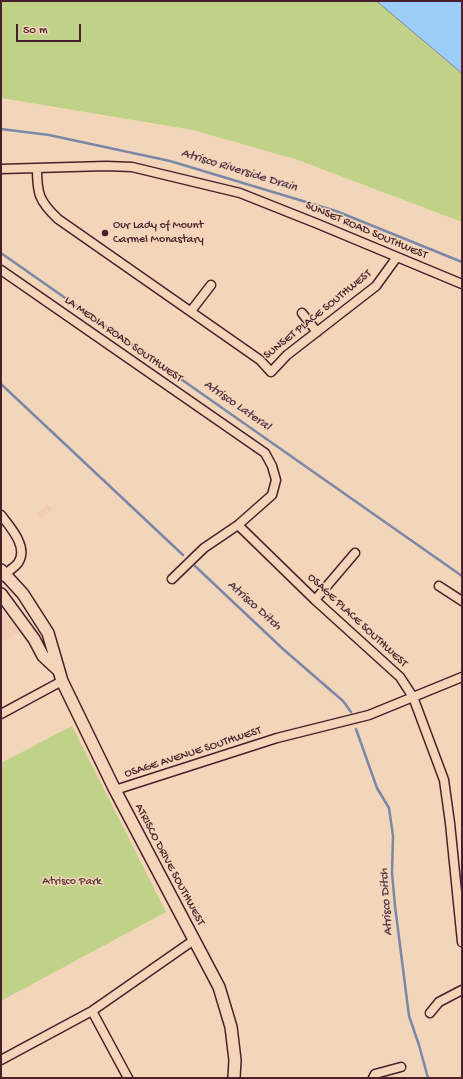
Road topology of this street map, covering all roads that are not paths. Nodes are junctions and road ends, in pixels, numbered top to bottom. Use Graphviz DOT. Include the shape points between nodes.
graph roads {
  1 [pos="37,168"];
  2 [pos="1,169"];
  3 [pos="397,257"];
  4 [pos="1,270"];
  5 [pos="462,284"];
  6 [pos="211,285"];
  7 [pos="192,312"];
  8 [pos="302,313"];
  9 [pos="317,332"];
  10 [pos="1,515"];
  11 [pos="238,525"];
  12 [pos="355,553"];
  13 [pos="2,574"];
  14 [pos="172,579"];
  15 [pos="439,586"];
  16 [pos="1,594"];
  17 [pos="315,600"];
  18 [pos="462,600"];
  19 [pos="58,670"];
  20 [pos="462,677"];
  21 [pos="62,681"];
  22 [pos="412,697"];
  23 [pos="1,714"];
  24 [pos="115,790"];
  25 [pos="194,940"];
  26 [pos="462,942"];
  27 [pos="462,990"];
  28 [pos="92,1011"];
  29 [pos="430,1014"];
  30 [pos="1,1060"];
  31 [pos="401,1067"];
  32 [pos="128,1078"];
  33 [pos="234,1078"];
  34 [pos="373,1078"];
  1 -- 2 [label="street, SUNSET ROAD SOUTHWEST"];
  1 -- 3 [label="street, SUNSET ROAD SOUTHWEST" via="132,167 240,194"];
  1 -- 7 [label="street, SUNSET PLACE SOUTHWEST" via="37,188 41,201 58,219"];
  3 -- 5 [label="street, SUNSET ROAD SOUTHWEST"];
  3 -- 9 [label="street, SUNSET PLACE SOUTHWEST" via="376,286"];
  4 -- 11 [label="street, LA MEDIA ROAD SOUTHWEST" via="265,454 276,480 272,495"];
  6 -- 7 [label="street"];
  7 -- 9 [label="street, SUNSET PLACE SOUTHWEST" via="260,360 271,372 287,355"];
  8 -- 9 [label="street"];
  10 -- 13 [label="street" via="18,539 21,549 21,557 17,564"];
  11 -- 14 [label="street, LA MEDIA ROAD SOUTHWEST" via="204,548"];
  11 -- 17 [label="street, OSAGE PLACE SOUTHWEST"];
  12 -- 17 [label="street"];
  13 -- 19 [label="main road, ATRISCO DRIVE SOUTHWEST" via="23,594 48,633"];
  15 -- 18 [label="street"];
  16 -- 19 [label="main road, ATRISCO DRIVE SOUTHWEST" via="34,639 43,656"];
  17 -- 22 [label="street, OSAGE PLACE SOUTHWEST" via="400,677"];
  19 -- 21 [label="main road, ATRISCO DRIVE SOUTHWEST"];
  20 -- 22 [label="street, OSAGE AVENUE SOUTHWEST"];
  21 -- 23 [label="street"];
  21 -- 24 [label="main road, ATRISCO DRIVE SOUTHWEST"];
  22 -- 24 [label="street, OSAGE AVENUE SOUTHWEST" via="369,715 277,738"];
  22 -- 26 [label="street, OSAGE PLACE SOUTHWEST" via="444,780"];
  24 -- 25 [label="main road, ATRISCO DRIVE SOUTHWEST"];
  25 -- 28 [label="street"];
  25 -- 33 [label="main road, ATRISCO DRIVE SOUTHWEST" via="219,987 232,1026"];
  27 -- 29 [label="street" via="439,1002"];
  28 -- 30 [label="street"];
  28 -- 32 [label="street"];
  31 -- 34 [label="street" via="375,1074"];
}
